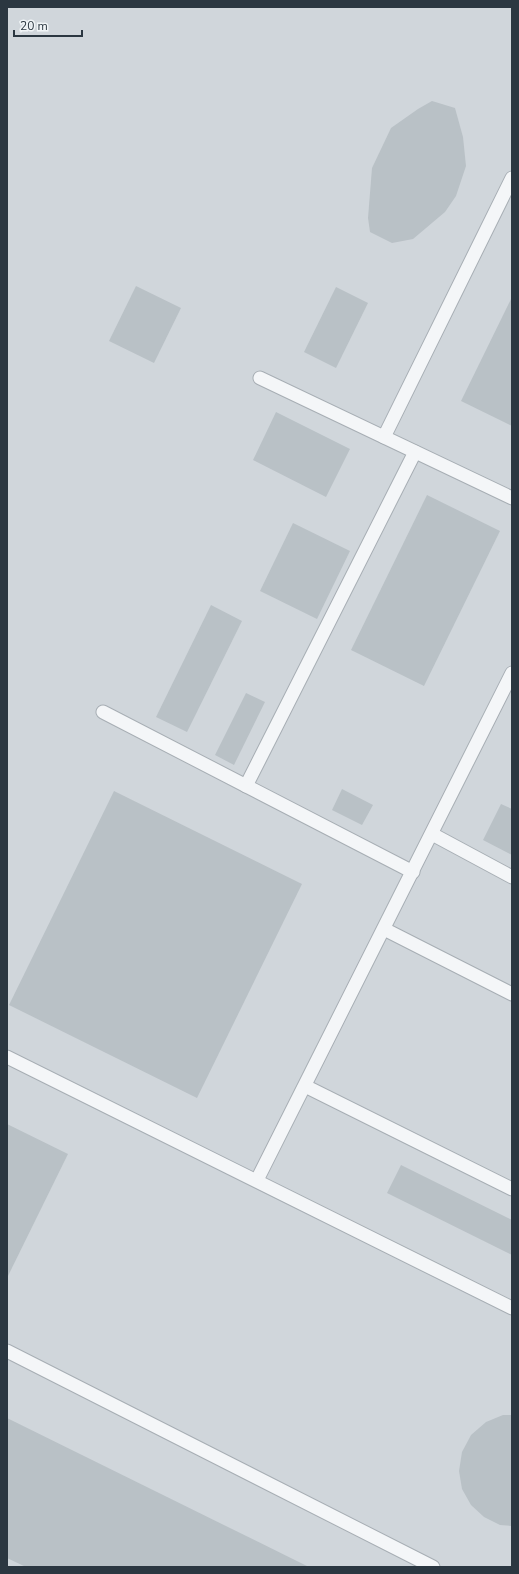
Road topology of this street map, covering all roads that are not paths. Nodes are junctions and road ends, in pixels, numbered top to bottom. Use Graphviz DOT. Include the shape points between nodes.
graph roads {
  1 [pos="512,178"];
  2 [pos="260,378"];
  3 [pos="384,437"];
  4 [pos="415,452"];
  5 [pos="512,498"];
  6 [pos="512,673"];
  7 [pos="104,712"];
  8 [pos="246,786"];
  9 [pos="432,834"];
  10 [pos="413,872"];
  11 [pos="512,877"];
  12 [pos="384,929"];
  13 [pos="512,994"];
  14 [pos="7,1057"];
  15 [pos="305,1086"];
  16 [pos="257,1180"];
  17 [pos="512,1189"];
  18 [pos="512,1308"];
  19 [pos="7,1351"];
  20 [pos="433,1567"];
  1 -- 3 [label="lane"];
  2 -- 3 [label="lane"];
  3 -- 4 [label="lane"];
  4 -- 5 [label="lane"];
  4 -- 8 [label="lane"];
  6 -- 9 [label="lane"];
  7 -- 8 [label="lane"];
  8 -- 10 [label="lane"];
  9 -- 10 [label="lane"];
  9 -- 11 [label="lane"];
  10 -- 12 [label="lane"];
  12 -- 13 [label="lane"];
  12 -- 15 [label="lane"];
  14 -- 16 [label="lane"];
  15 -- 16 [label="lane"];
  15 -- 17 [label="lane"];
  16 -- 18 [label="lane"];
  19 -- 20 [label="lane"];
}
